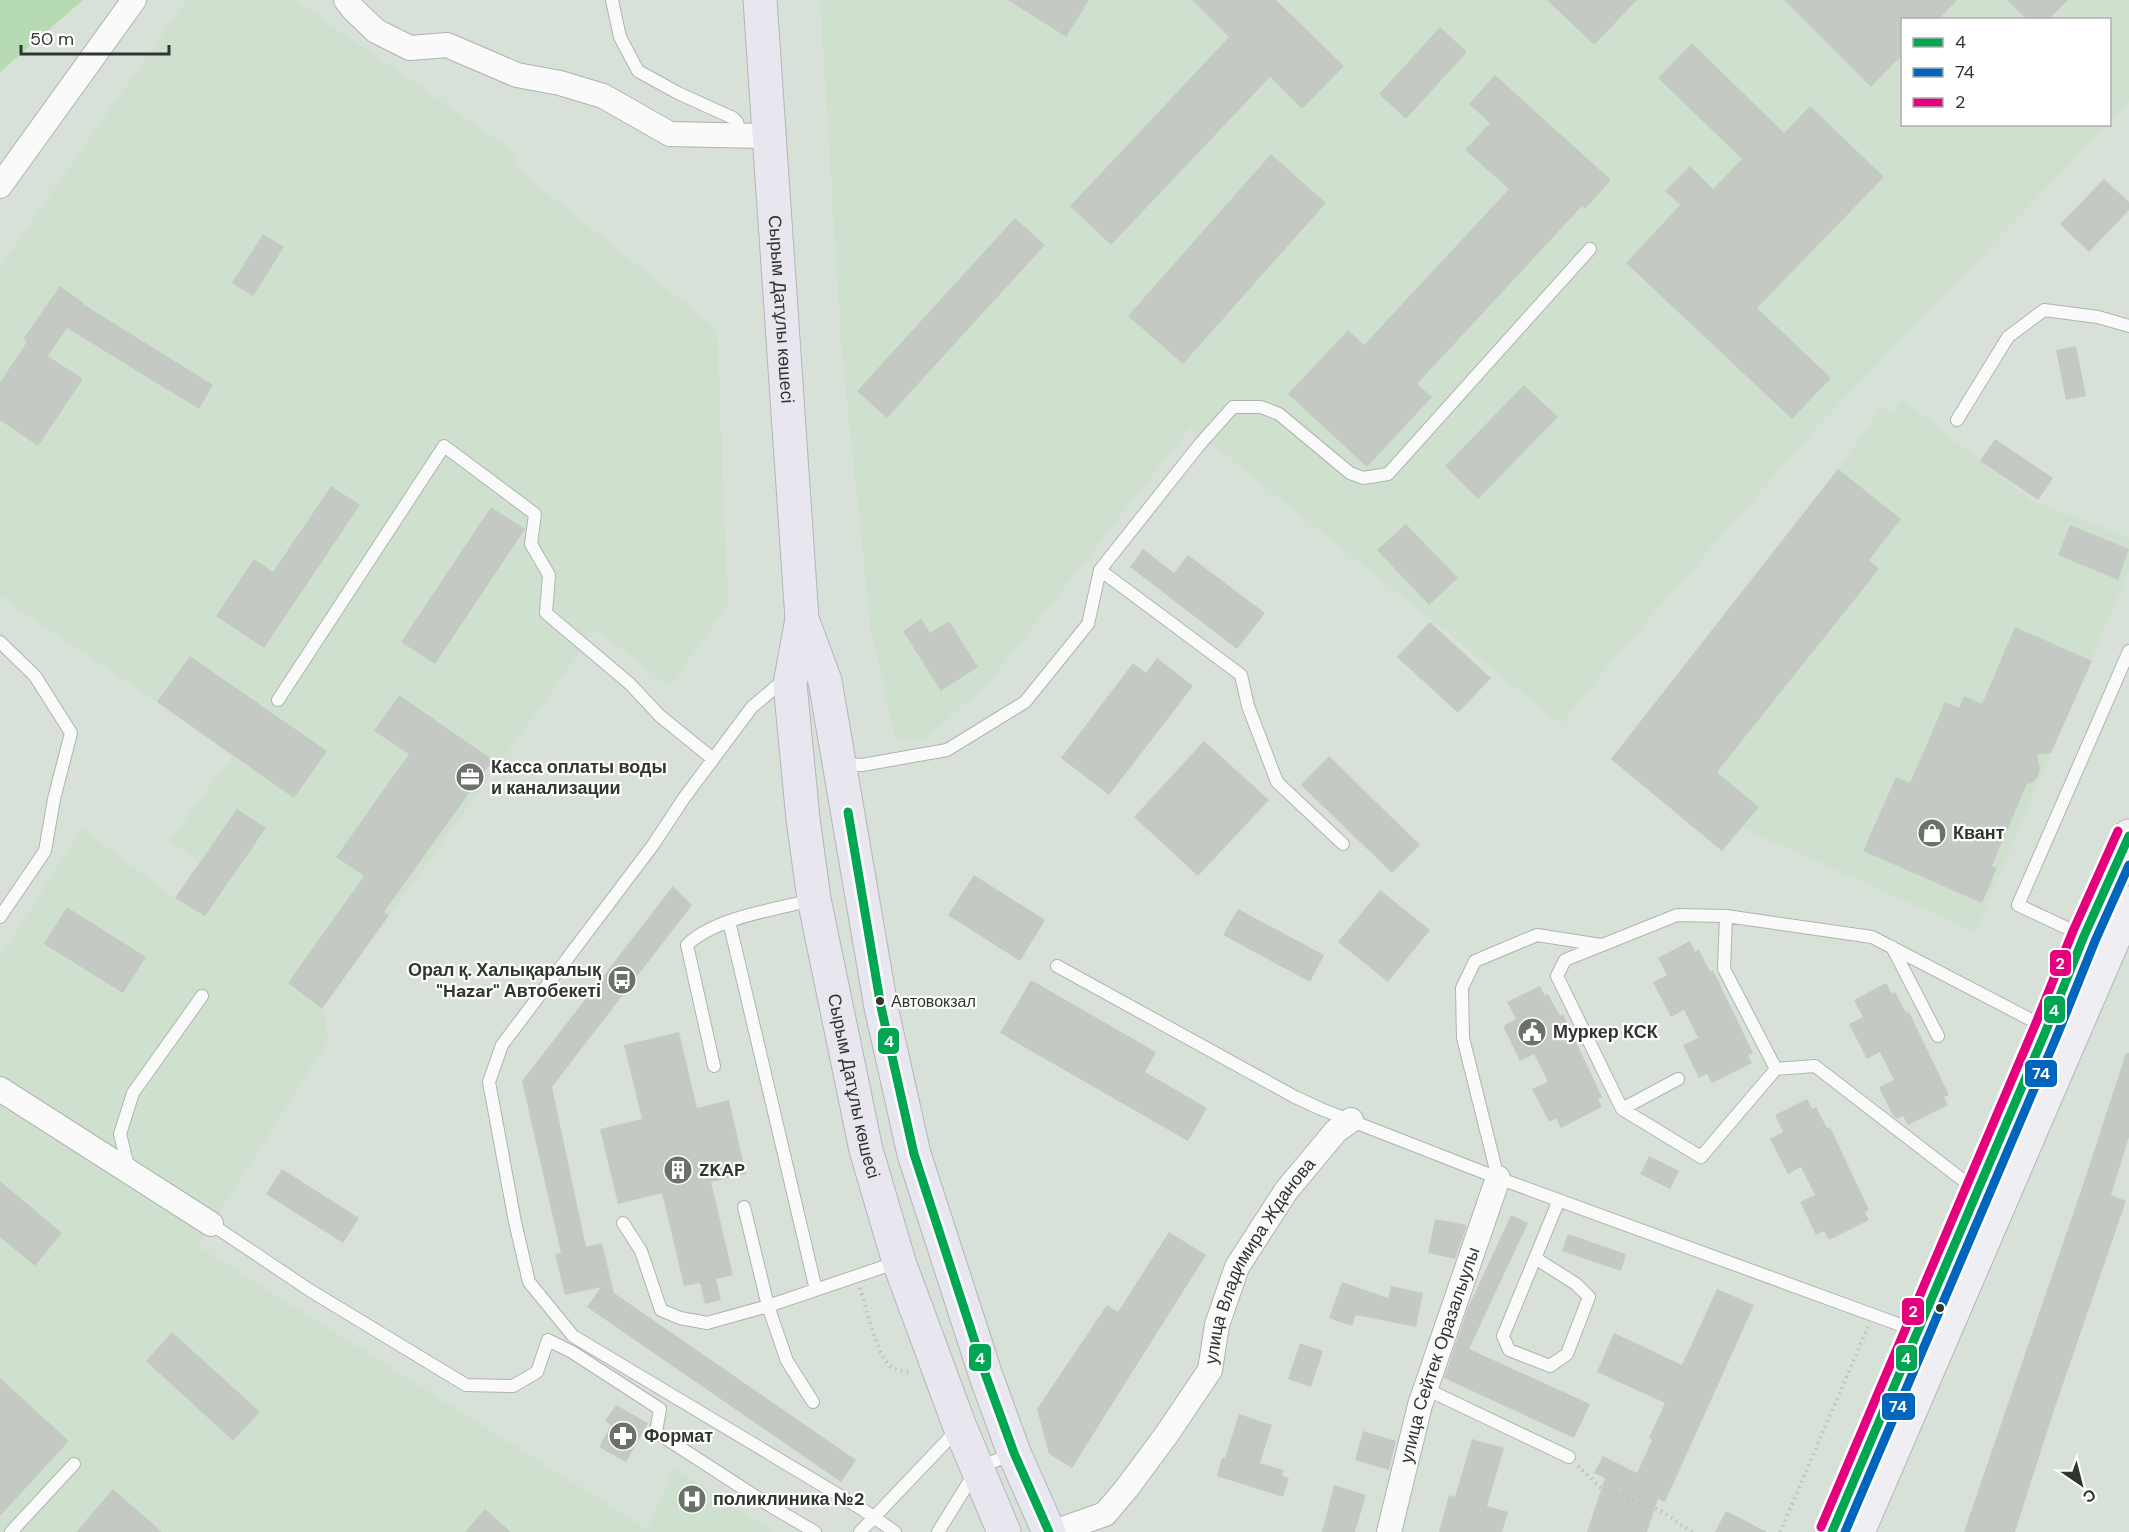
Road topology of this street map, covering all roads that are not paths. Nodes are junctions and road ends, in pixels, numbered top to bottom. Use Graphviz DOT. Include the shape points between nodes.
graph roads {
  1 [pos="134,0"];
  2 [pos="346,0"];
  3 [pos="612,0"];
  4 [pos="760,0"];
  5 [pos="755,136"];
  6 [pos="0,186"];
  7 [pos="1590,249"];
  8 [pos="2129,326"];
  9 [pos="1957,420"];
  10 [pos="1100,570"];
  11 [pos="802,620"];
  12 [pos="0,642"];
  13 [pos="2129,651"];
  14 [pos="792,673"];
  15 [pos="278,700"];
  16 [pos="713,759"];
  17 [pos="841,764"];
  18 [pos="848,812"];
  19 [pos="803,819"];
  20 [pos="2129,836"];
  21 [pos="1343,844"];
  22 [pos="814,899"];
  23 [pos="2129,903"];
  24 [pos="1726,916"];
  25 [pos="0,917"];
  26 [pos="729,921"];
  27 [pos="2084,936"];
  28 [pos="1602,945"];
  29 [pos="1892,947"];
  30 [pos="1057,966"];
  31 [pos="202,996"];
  32 [pos="2058,1035"];
  33 [pos="1938,1036"];
  34 [pos="714,1066"];
  35 [pos="1776,1069"];
  36 [pos="1678,1079"];
  37 [pos="0,1089"];
  38 [pos="1622,1109"];
  39 [pos="1351,1120"];
  40 [pos="129,1172"];
  41 [pos="1498,1178"];
  42 [pos="1978,1192"];
  43 [pos="1559,1200"];
  44 [pos="744,1207"];
  45 [pos="623,1223"];
  46 [pos="211,1224"];
  47 [pos="1535,1258"];
  48 [pos="899,1262"];
  49 [pos="816,1290"];
  50 [pos="768,1306"];
  51 [pos="1929,1336"];
  52 [pos="1426,1389"];
  53 [pos="813,1402"];
  54 [pos="960,1427"];
  55 [pos="1014,1453"];
  56 [pos="1569,1457"];
  57 [pos="74,1464"];
  58 [pos="977,1469"];
  59 [pos="874,1517"];
  60 [pos="11,1532"];
  61 [pos="815,1532"];
  62 [pos="860,1532"];
  63 [pos="895,1532"];
  64 [pos="938,1532"];
  65 [pos="1004,1532"];
  66 [pos="1048,1532"];
  67 [pos="1054,1532"];
  68 [pos="1389,1532"];
  69 [pos="1832,1532"];
  70 [pos="1858,1532"];
  1 -- 6 [label="street"];
  2 -- 5 [label="street" via="376,31 410,48 447,45 517,75 603,96 670,134"];
  3 -- 5 [label="lane" via="620,38 638,71 733,118"];
  4 -- 5 [label="highway, Сырым Датұлы көшесі"];
  5 -- 11 [label="highway, Сырым Датұлы көшесі"];
  7 -- 10 [label="lane" via="1388,474 1363,478 1350,473 1279,414 1261,407 1233,407"];
  8 -- 9 [label="lane" via="2044,309 2008,337"];
  10 -- 17 [label="lane" via="1088,624 1025,702 947,750 862,765"];
  10 -- 21 [label="lane" via="1241,675 1248,706 1277,782"];
  11 -- 14 [label="highway, Сырым Датұлы көшесі"];
  11 -- 17 [label="highway, Сырым Датұлы көшесі" via="825,681"];
  12 -- 25 [label="lane" via="36,676 71,733 45,851"];
  13 -- 27 [label="lane" via="2018,905"];
  14 -- 16 [label="lane" via="752,707"];
  14 -- 19 [label="highway, Сырым Датұлы көшесі"];
  15 -- 16 [label="lane" via="444,446 535,514 531,544 549,574 546,613"];
  16 -- 59 [label="lane" via="502,1045 489,1082 515,1222 530,1282 573,1336"];
  17 -- 18 [label="highway, Сырым Датұлы көшесі"];
  18 -- 19 [label="highway"];
  18 -- 55 [label="highway, Сырым Датұлы көшесі" via="880,1007 914,1155"];
  19 -- 22 [label="highway, Сырым Датұлы көшесі"];
  20 -- 27 [label="main road"];
  22 -- 26 [label="lane"];
  22 -- 48 [label="highway, Сырым Датұлы көшесі" via="866,1150"];
  23 -- 32 [label="main road"];
  24 -- 28 [label="lane" via="1677,915"];
  24 -- 29 [label="lane" via="1872,937"];
  24 -- 35 [label="lane" via="1724,969"];
  26 -- 34 [label="lane" via="697,935 687,945"];
  26 -- 49 [label="lane"];
  27 -- 32 [label="main road"];
  28 -- 38 [label="lane" via="1565,960 1557,976"];
  28 -- 41 [label="lane" via="1537,934 1475,961 1462,988 1464,1038"];
  29 -- 32 [label="lane"];
  29 -- 33 [label="lane"];
  30 -- 39 [label="lane" via="1294,1097"];
  31 -- 40 [label="lane" via="133,1094 120,1134"];
  32 -- 42 [label="main road"];
  32 -- 51 [label="main road"];
  35 -- 38 [label="lane" via="1701,1157"];
  35 -- 42 [label="lane" via="1815,1066"];
  36 -- 38 [label="lane"];
  37 -- 40 [label="street"];
  39 -- 41 [label="lane"];
  39 -- 67 [label="street, улица Владимира Жданова" via="1335,1131 1286,1191 1237,1267 1217,1325 1210,1370 1167,1434 1105,1514"];
  40 -- 46 [label="street"];
  41 -- 43 [label="lane"];
  41 -- 52 [label="street, улица Сейтек Оразалыулы"];
  42 -- 51 [label="main road"];
  43 -- 47 [label="lane"];
  43 -- 51 [label="lane"];
  44 -- 50 [label="lane"];
  45 -- 50 [label="lane" via="641,1251 661,1310 707,1323"];
  46 -- 61 [label="lane" via="311,1291 466,1384 513,1386 537,1372 548,1340 572,1352 660,1409 656,1432"];
  47 -- 47 [label="lane" via="1503,1336 1509,1350 1550,1366 1567,1354 1588,1298 1576,1284"];
  48 -- 49 [label="lane"];
  48 -- 54 [label="highway, Сырым Датұлы көшесі"];
  49 -- 50 [label="lane"];
  50 -- 53 [label="lane" via="787,1361"];
  51 -- 69 [label="main road"];
  51 -- 70 [label="main road"];
  52 -- 56 [label="lane"];
  52 -- 68 [label="street, улица Сейтек Оразалыулы"];
  54 -- 58 [label="highway, Сырым Датұлы көшесі"];
  54 -- 59 [label="lane"];
  55 -- 58 [label="lane"];
  55 -- 66 [label="highway, Сырым Датұлы көшесі"];
  57 -- 60 [label="lane"];
  58 -- 64 [label="lane"];
  58 -- 65 [label="highway, Сырым Датұлы көшесі"];
  59 -- 62 [label="lane"];
  59 -- 63 [label="lane"];
}
